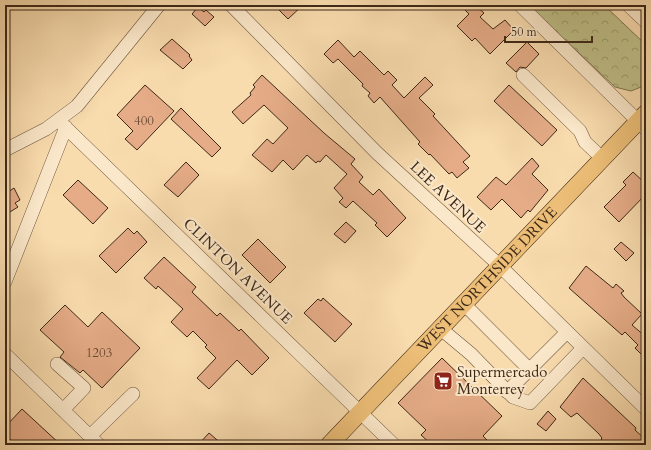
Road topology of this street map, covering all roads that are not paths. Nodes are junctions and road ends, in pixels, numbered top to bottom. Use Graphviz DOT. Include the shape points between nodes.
graph roads {
  1 [pos="160,5"];
  2 [pos="231,5"];
  3 [pos="520,5"];
  4 [pos="628,5"];
  5 [pos="646,21"];
  6 [pos="523,75"];
  7 [pos="643,121"];
  8 [pos="62,124"];
  9 [pos="5,150"];
  10 [pos="603,159"];
  11 [pos="500,266"];
  12 [pos="5,282"];
  13 [pos="464,304"];
  14 [pos="440,329"];
  15 [pos="567,332"];
  16 [pos="583,348"];
  17 [pos="5,354"];
  18 [pos="57,364"];
  19 [pos="530,370"];
  20 [pos="507,392"];
  21 [pos="133,394"];
  22 [pos="646,409"];
  23 [pos="63,410"];
  24 [pos="360,413"];
  25 [pos="94,440"];
  26 [pos="329,445"];
  27 [pos="394,445"];
  1 -- 8 [label="street"];
  2 -- 11 [label="street, LEE AVENUE" via="377,152"];
  3 -- 7 [label="street"];
  4 -- 5 [label="street"];
  6 -- 10 [label="street" via="580,131 585,142"];
  7 -- 10 [label="main road, WEST NORTHSIDE DRIVE"];
  8 -- 9 [label="street"];
  8 -- 12 [label="street"];
  8 -- 24 [label="street, CLINTON AVENUE"];
  10 -- 11 [label="main road, WEST NORTHSIDE DRIVE"];
  11 -- 13 [label="main road, WEST NORTHSIDE DRIVE"];
  11 -- 15 [label="street, LEE AVENUE"];
  13 -- 14 [label="main road, WEST NORTHSIDE DRIVE"];
  13 -- 19 [label="street"];
  14 -- 20 [label="street" via="471,354"];
  14 -- 24 [label="main road, WEST NORTHSIDE DRIVE"];
  15 -- 16 [label="street, LEE AVENUE"];
  15 -- 19 [label="street"];
  16 -- 20 [label="street" via="530,403 512,397"];
  16 -- 22 [label="street, LEE AVENUE"];
  17 -- 23 [label="street"];
  18 -- 23 [label="street" via="84,388"];
  19 -- 20 [label="street"];
  21 -- 25 [label="street"];
  23 -- 25 [label="street"];
  24 -- 26 [label="main road, WEST NORTHSIDE DRIVE"];
  24 -- 27 [label="street, CLINTON AVENUE"];
}
